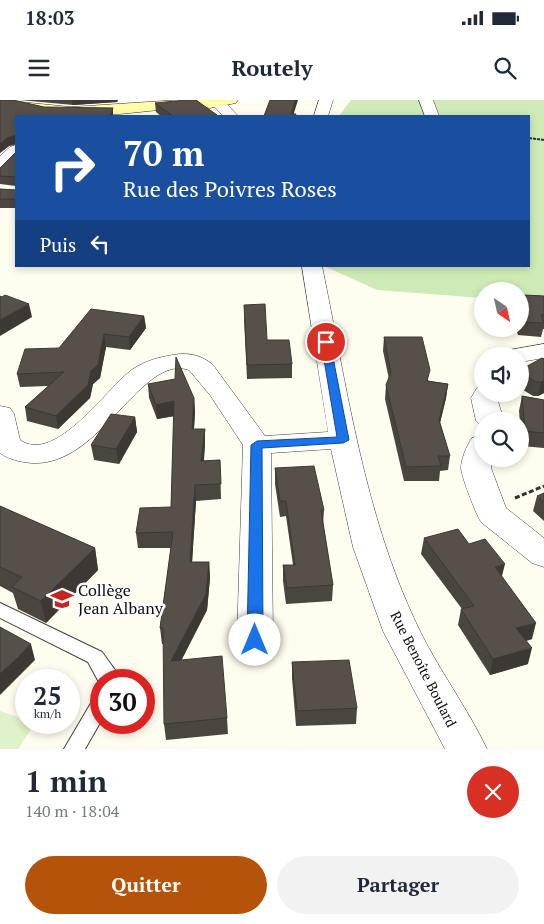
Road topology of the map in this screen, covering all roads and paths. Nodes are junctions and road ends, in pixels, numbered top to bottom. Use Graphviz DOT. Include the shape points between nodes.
graph roads {
  1 [pos="0,100"];
  2 [pos="326,100"];
  3 [pos="426,100"];
  4 [pos="190,101"];
  5 [pos="225,102"];
  6 [pos="231,115"];
  7 [pos="321,115"];
  8 [pos="432,115"];
  9 [pos="530,138"];
  10 [pos="544,140"];
  11 [pos="14,141"];
  12 [pos="0,165"];
  13 [pos="312,267"];
  14 [pos="544,351"];
  15 [pos="529,353"];
  16 [pos="0,414"];
  17 [pos="343,440"];
  18 [pos="257,445"];
  19 [pos="476,467"];
  20 [pos="544,555"];
  21 [pos="0,610"];
  22 [pos="255,640"];
  23 [pos="103,669"];
  24 [pos="90,722"];
  25 [pos="74,749"];
  26 [pos="466,749"];
  1 -- 4 [label="main road" via="35,107 85,110 162,106"];
  2 -- 7 [label="street"];
  3 -- 8 [label="street"];
  4 -- 5 [label="main road"];
  5 -- 6 [label="street"];
  9 -- 10 [label="path"];
  11 -- 12 [label="street"];
  13 -- 17 [label="street, Rue Benoîte Boulard"];
  14 -- 15 [label="street"];
  16 -- 18 [label="street" via="6,442 16,451 34,455 55,451 74,440 140,375 159,365 181,362 198,365"];
  17 -- 18 [label="street"];
  17 -- 26 [label="street, Rue Benoîte Boulard" via="369,547 401,631"];
  18 -- 22 [label="street"];
  19 -- 20 [label="street" via="492,514"];
  21 -- 23 [label="lane" via="95,657"];
  24 -- 25 [label="lane"];
}
